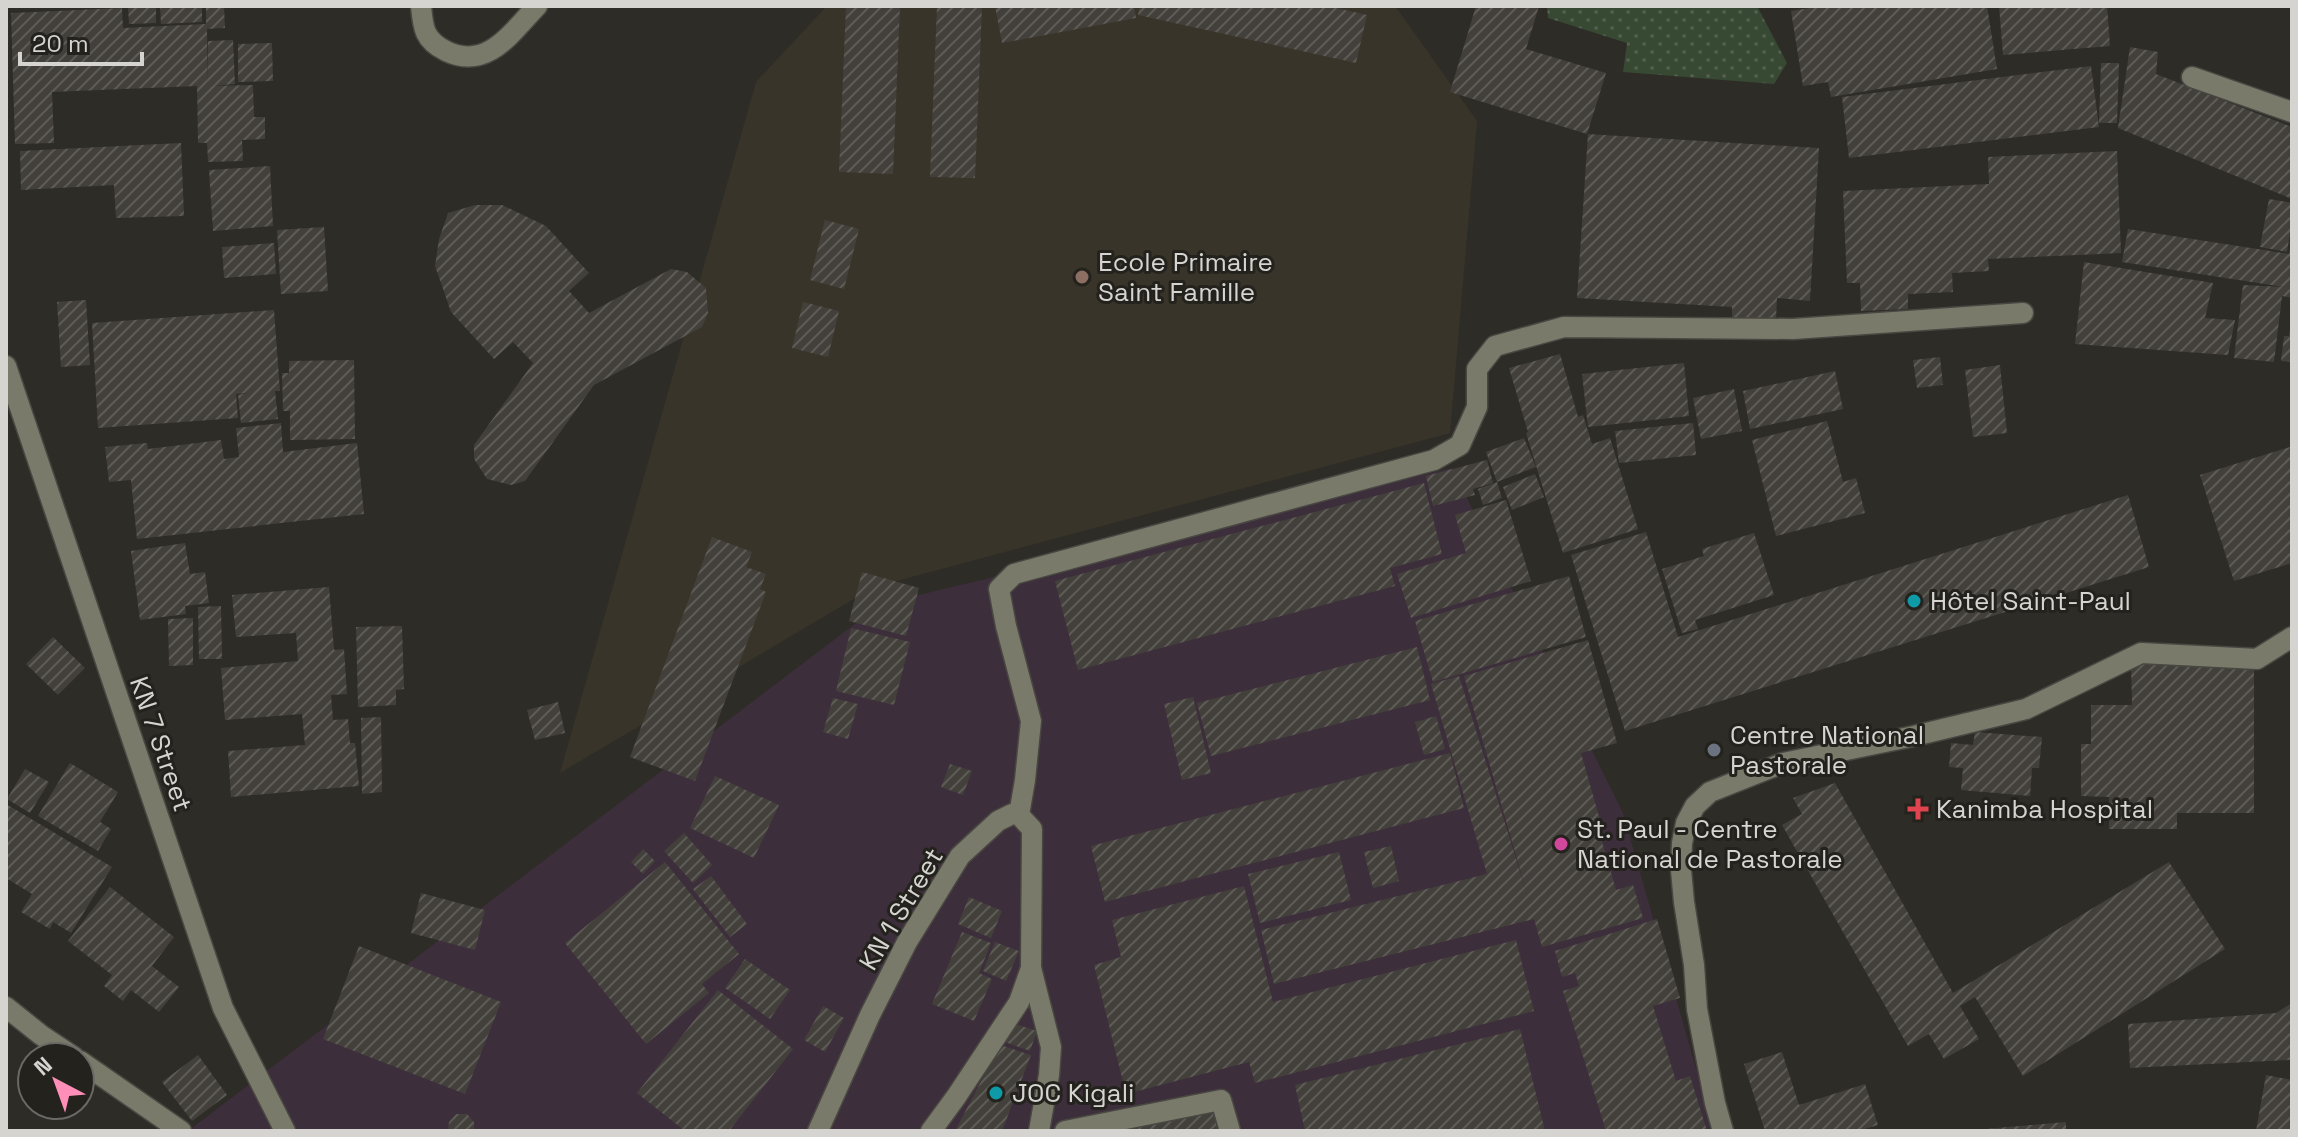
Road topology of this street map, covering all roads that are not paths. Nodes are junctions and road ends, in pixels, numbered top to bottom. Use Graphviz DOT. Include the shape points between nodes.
graph roads {
  1 [pos="421,6"];
  2 [pos="537,6"];
  3 [pos="2192,77"];
  4 [pos="2292,112"];
  5 [pos="2023,313"];
  6 [pos="6,366"];
  7 [pos="2292,637"];
  8 [pos="1019,815"];
  9 [pos="1031,968"];
  10 [pos="6,1007"];
  11 [pos="50,1041"];
  12 [pos="96,1072"];
  13 [pos="181,1131"];
  14 [pos="285,1131"];
  15 [pos="818,1131"];
  16 [pos="931,1131"];
  17 [pos="1039,1131"];
  18 [pos="1065,1131"];
  19 [pos="1230,1131"];
  20 [pos="1723,1131"];
  1 -- 2 [label="street" via="423,30 435,46 461,58 481,57"];
  3 -- 4 [label="street"];
  5 -- 8 [label="street" via="1793,329 1564,327 1495,346 1477,369 1477,407 1460,445 1434,460 1014,574 999,589 1031,721"];
  6 -- 14 [label="street, KN 7 Street" via="223,1008"];
  7 -- 20 [label="street" via="2257,659 2141,653 2026,709 1783,763 1710,792 1686,823 1681,870 1697,1009"];
  8 -- 9 [label="street" via="1032,829"];
  8 -- 15 [label="street, KN 1 Street" via="998,821 983,834 960,856 935,894 870,1015"];
  9 -- 16 [label="street" via="1019,1002"];
  9 -- 17 [label="street" via="1051,1047"];
  10 -- 11 [label="street"];
  12 -- 13 [label="street"];
  18 -- 19 [label="street" via="1221,1100"];
}
